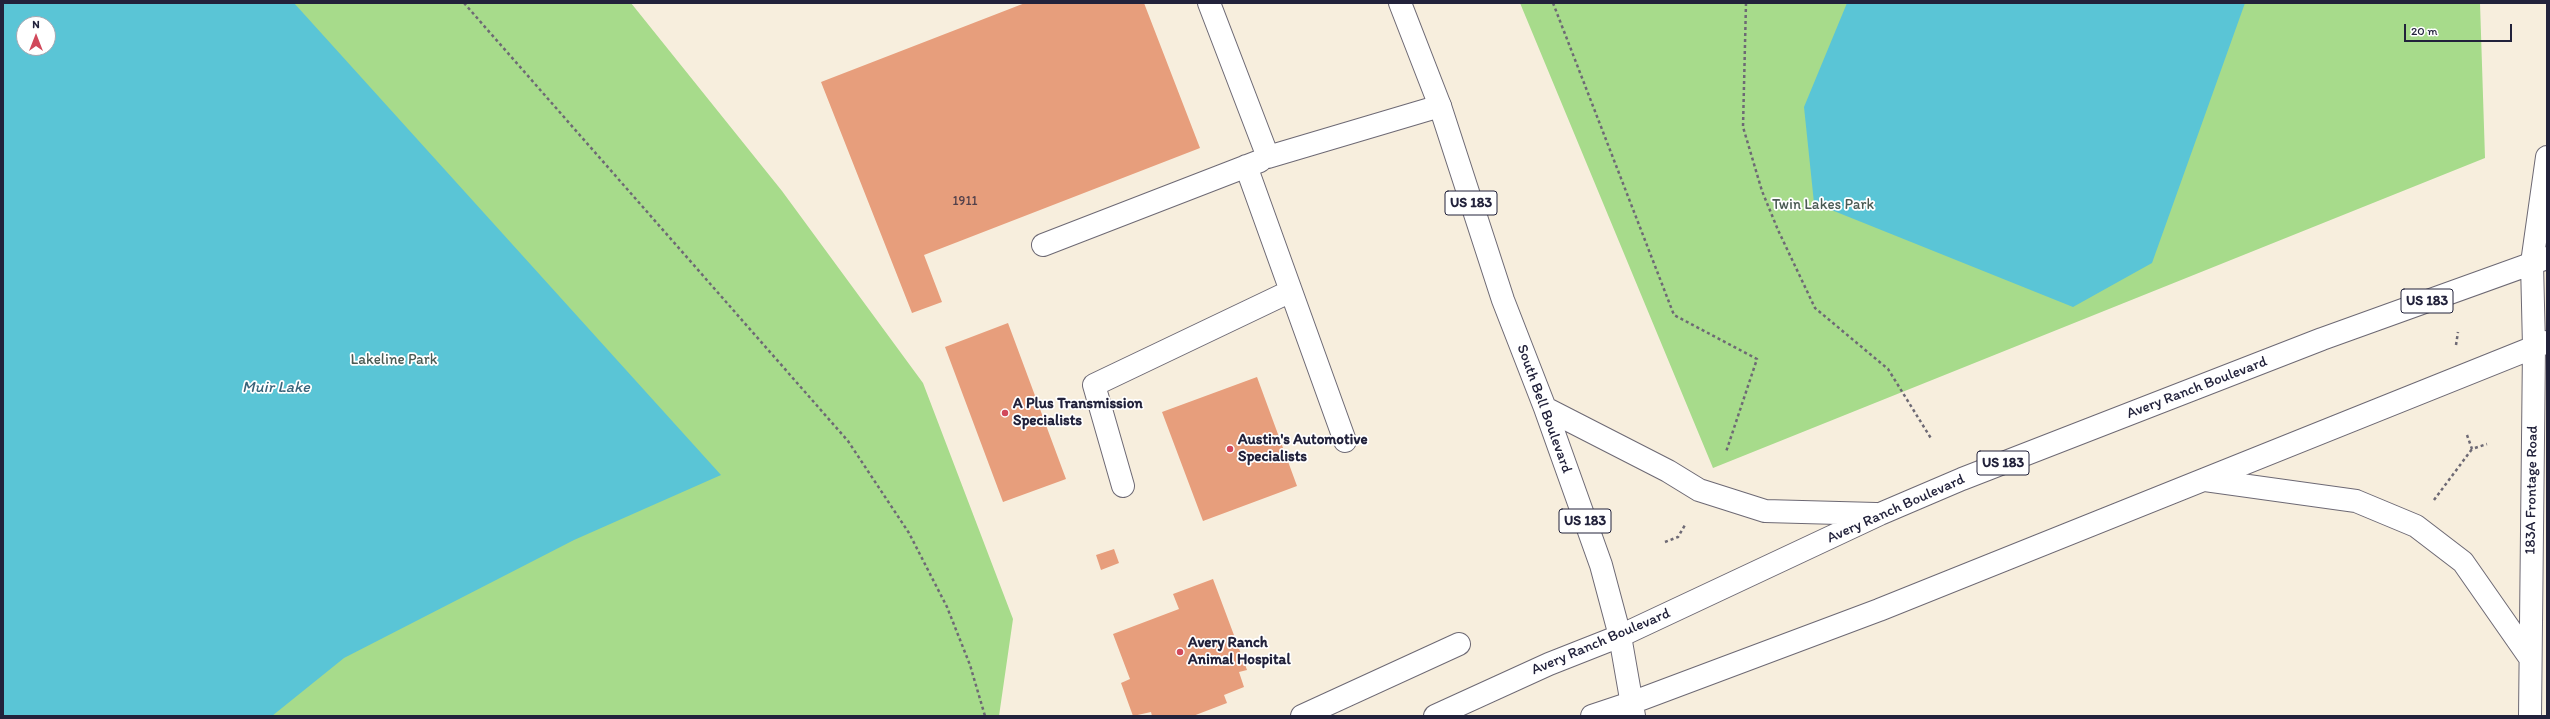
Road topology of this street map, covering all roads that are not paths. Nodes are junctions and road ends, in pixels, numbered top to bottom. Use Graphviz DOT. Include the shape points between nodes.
graph roads {
  1 [pos="1209,3"];
  2 [pos="1400,3"];
  3 [pos="1440,106"];
  4 [pos="1268,157"];
  5 [pos="2547,157"];
  6 [pos="1246,166"];
  7 [pos="1042,245"];
  8 [pos="2539,261"];
  9 [pos="1291,292"];
  10 [pos="2540,345"];
  11 [pos="1545,408"];
  12 [pos="1345,441"];
  13 [pos="2203,480"];
  14 [pos="1123,486"];
  15 [pos="2547,496"];
  16 [pos="1880,514"];
  17 [pos="2532,520"];
  18 [pos="1620,636"];
  19 [pos="1459,644"];
  20 [pos="2530,658"];
  21 [pos="1633,710"];
  22 [pos="1302,716"];
  23 [pos="1435,716"];
  24 [pos="1592,716"];
  25 [pos="2530,716"];
  1 -- 4 [label="main road"];
  2 -- 3 [label="main road, US 183"];
  3 -- 4 [label="main road"];
  3 -- 11 [label="main road, South Bell Boulevard / US 183" via="1503,300"];
  4 -- 6 [label="main road"];
  5 -- 8 [label="main road, 183A Frontage Road"];
  6 -- 7 [label="main road"];
  6 -- 9 [label="main road"];
  8 -- 10 [label="main road, 183A Frontage Road"];
  8 -- 16 [label="main road, Avery Ranch Boulevard / US 183" via="2322,339 1962,479"];
  9 -- 12 [label="main road"];
  9 -- 14 [label="main road" via="1094,385"];
  10 -- 13 [label="main road"];
  10 -- 17 [label="main road, 183A Frontage Road"];
  11 -- 16 [label="main road" via="1668,471 1699,490 1765,511"];
  11 -- 18 [label="main road, South Bell Boulevard / US 183" via="1601,565"];
  13 -- 20 [label="main road" via="2356,501 2416,526 2463,562"];
  13 -- 21 [label="main road"];
  15 -- 17 [label="main road"];
  16 -- 18 [label="main road, Avery Ranch Boulevard"];
  17 -- 20 [label="main road, 183A Frontage Road"];
  18 -- 21 [label="main road, South Bell Boulevard / US 183"];
  18 -- 23 [label="main road, Avery Ranch Boulevard" via="1549,664"];
  19 -- 22 [label="main road"];
  20 -- 25 [label="main road, 183A Frontage Road"];
  21 -- 24 [label="main road"];
}
